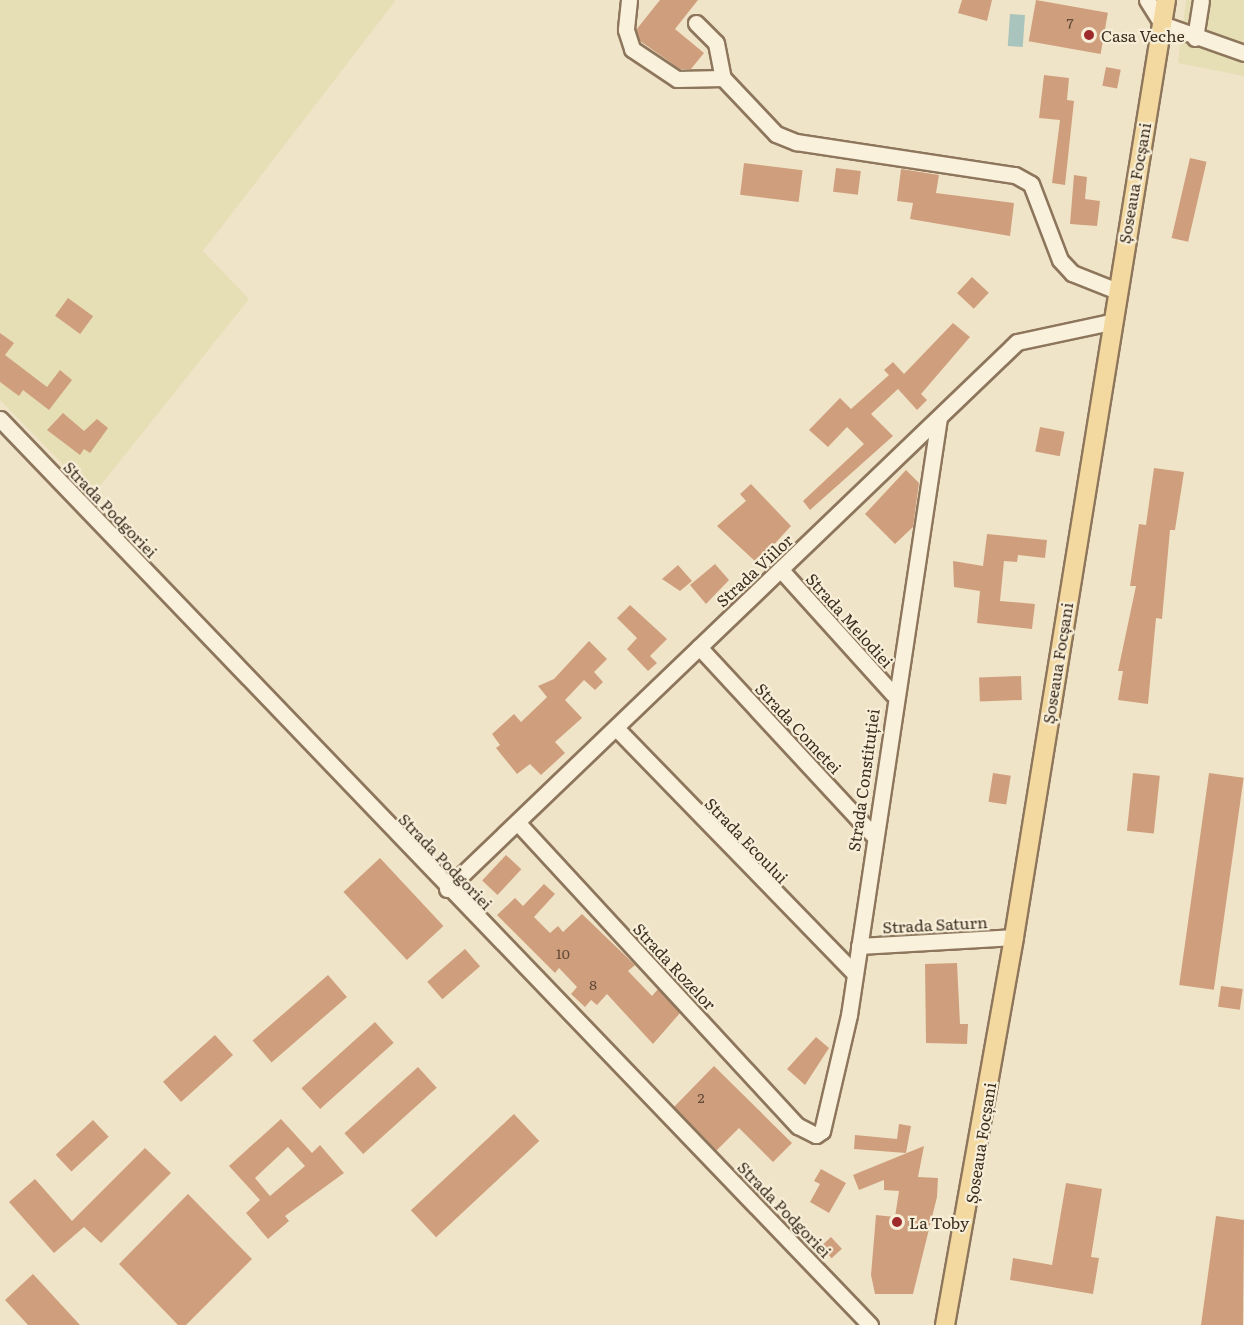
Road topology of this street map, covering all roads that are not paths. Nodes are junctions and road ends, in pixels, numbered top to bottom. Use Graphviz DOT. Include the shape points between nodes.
graph roads {
  1 [pos="629,0"];
  2 [pos="1147,0"];
  3 [pos="1166,0"];
  4 [pos="1201,0"];
  5 [pos="696,23"];
  6 [pos="1162,24"];
  7 [pos="1195,38"];
  8 [pos="1244,53"];
  9 [pos="723,78"];
  10 [pos="1115,290"];
  11 [pos="1110,322"];
  12 [pos="0,418"];
  13 [pos="939,418"];
  14 [pos="781,570"];
  15 [pos="699,647"];
  16 [pos="893,694"];
  17 [pos="616,728"];
  18 [pos="518,822"];
  19 [pos="872,834"];
  20 [pos="447,889"];
  21 [pos="1014,937"];
  22 [pos="859,946"];
  23 [pos="855,974"];
  24 [pos="808,1134"];
  25 [pos="870,1325"];
  26 [pos="945,1325"];
  1 -- 9 [label="street" via="626,30 632,49 677,79"];
  2 -- 6 [label="street"];
  3 -- 6 [label="main road, Șoseaua Focșani"];
  4 -- 7 [label="street"];
  5 -- 9 [label="street" via="716,43"];
  6 -- 7 [label="street"];
  6 -- 10 [label="main road, Șoseaua Focșani"];
  7 -- 8 [label="street"];
  9 -- 10 [label="street" via="763,125 796,142 1015,175 1031,184 1060,260 1072,273"];
  10 -- 11 [label="main road, Șoseaua Focșani"];
  11 -- 13 [label="street, Strada Viilor" via="1023,339"];
  11 -- 21 [label="main road, Șoseaua Focșani"];
  12 -- 20 [label="street, Strada Podgoriei"];
  13 -- 14 [label="street, Strada Viilor"];
  13 -- 16 [label="street, Strada Constituției"];
  14 -- 15 [label="street, Strada Viilor"];
  14 -- 16 [label="street, Strada Melodiei"];
  15 -- 17 [label="street, Strada Viilor"];
  15 -- 19 [label="street, Strada Cometei"];
  16 -- 19 [label="street, Strada Constituției"];
  17 -- 18 [label="street, Strada Viilor"];
  17 -- 23 [label="street, Strada Ecoului"];
  18 -- 20 [label="street, Strada Viilor"];
  18 -- 24 [label="street, Strada Rozelor"];
  19 -- 22 [label="street, Strada Constituției"];
  20 -- 25 [label="street, Strada Podgoriei"];
  21 -- 22 [label="street, Strada Saturn"];
  21 -- 26 [label="main road, Șoseaua Focșani"];
  22 -- 23 [label="street, Strada Constituției"];
  23 -- 24 [label="street, Strada Constituției" via="827,1121 816,1135"];
}
